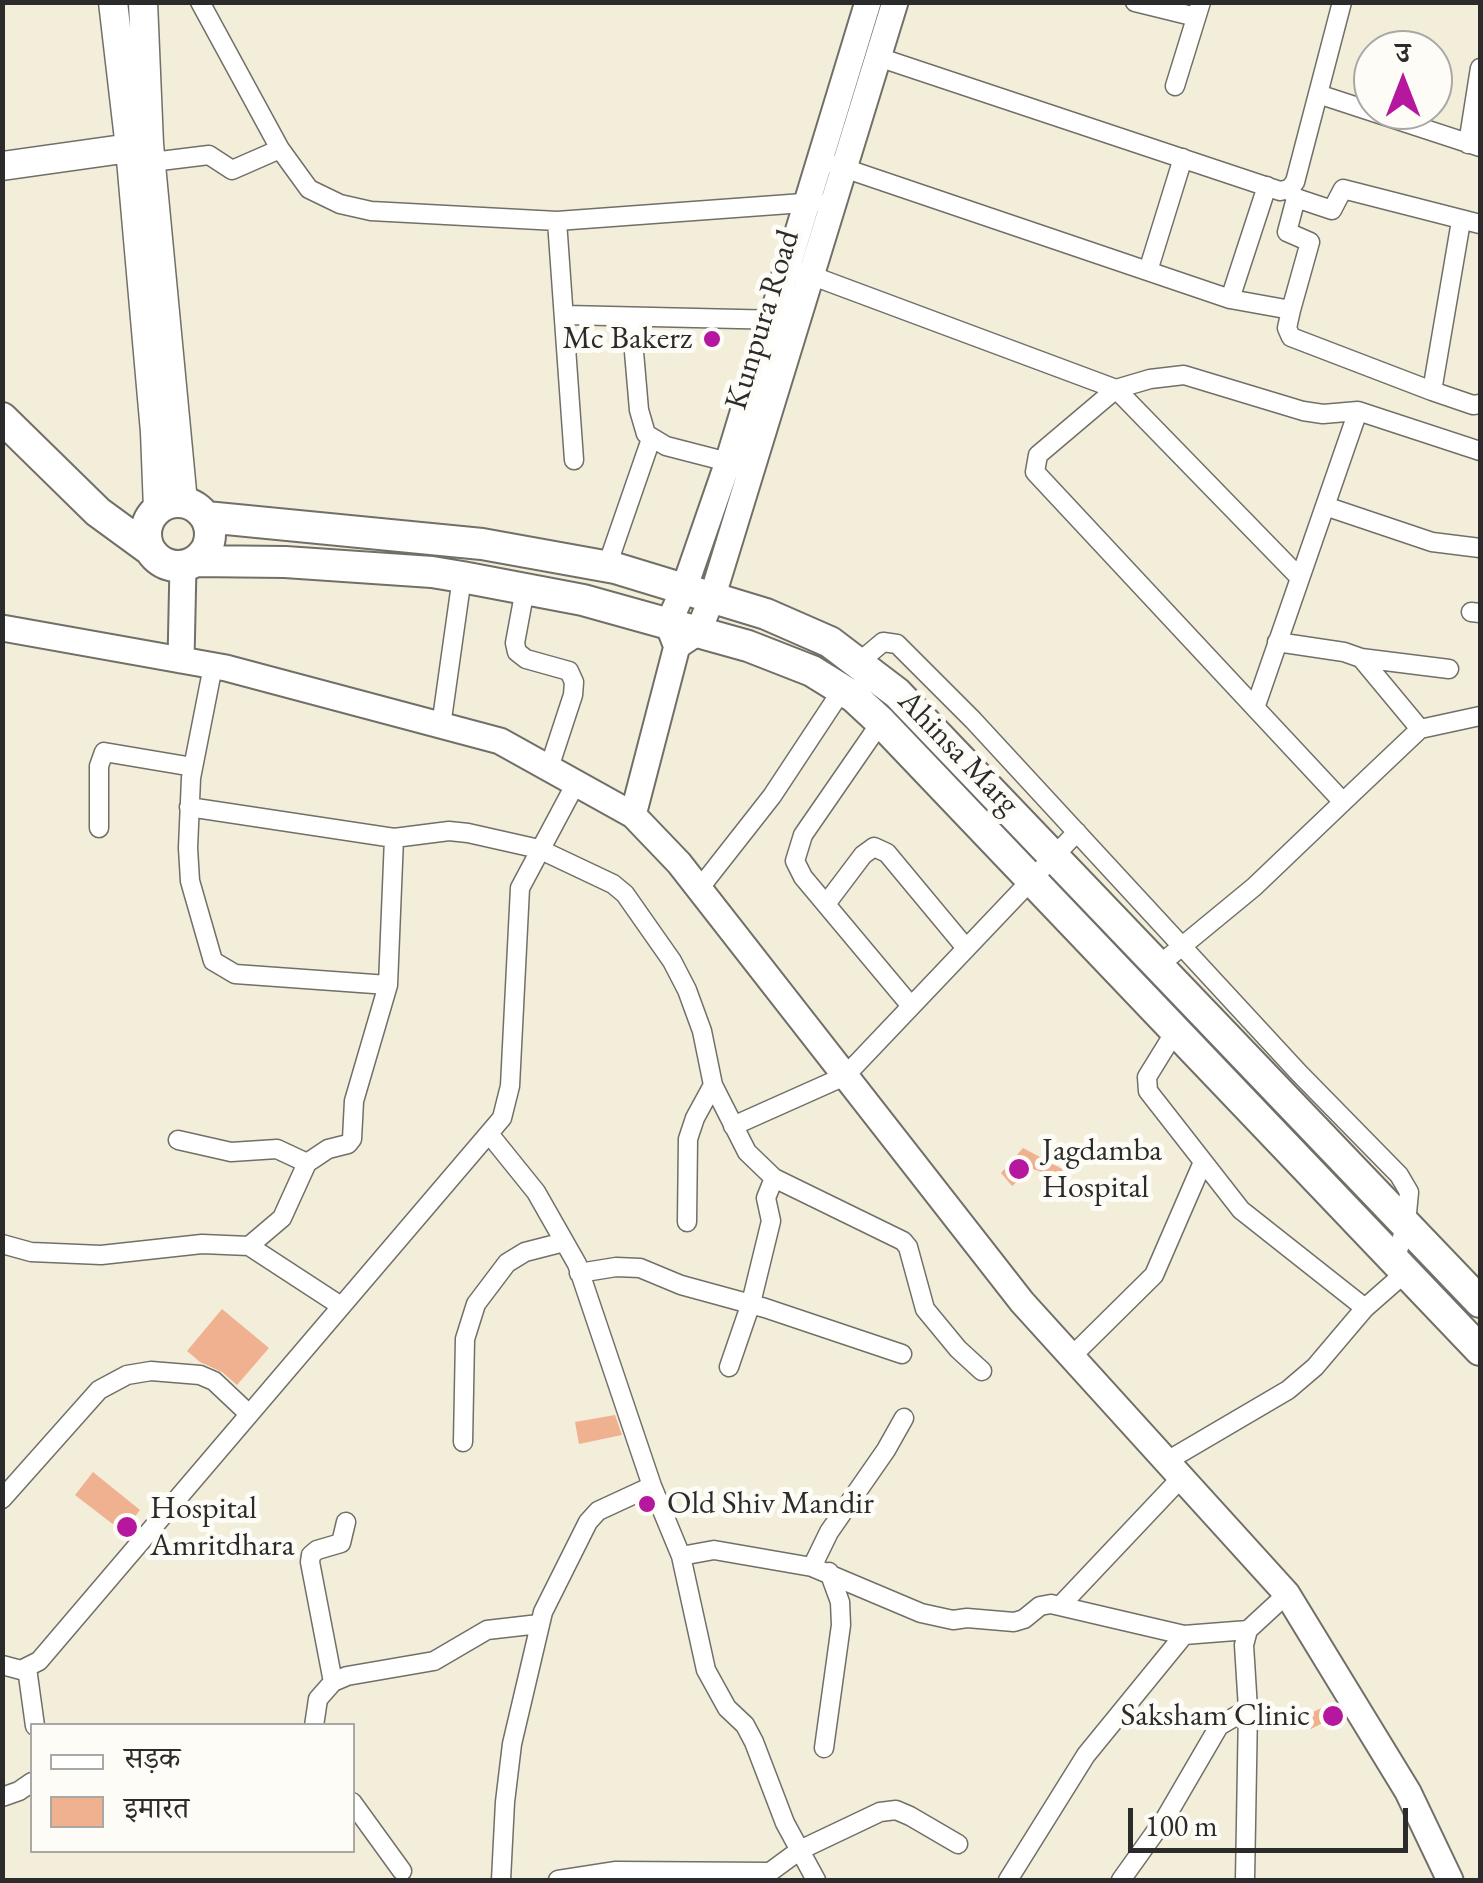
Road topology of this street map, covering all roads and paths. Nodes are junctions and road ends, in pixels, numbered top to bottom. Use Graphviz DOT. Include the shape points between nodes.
graph roads {
  1 [pos="113,2"];
  2 [pos="143,2"];
  3 [pos="200,2"];
  4 [pos="868,2"];
  5 [pos="895,2"];
  6 [pos="1342,2"];
  7 [pos="1142,4"];
  8 [pos="1198,10"];
  9 [pos="878,57"];
  10 [pos="1480,68"];
  11 [pos="1175,86"];
  12 [pos="1318,94"];
  13 [pos="1474,146"];
  14 [pos="280,149"];
  15 [pos="141,155"];
  16 [pos="1183,158"];
  17 [pos="832,164"];
  18 [pos="2,166"];
  19 [pos="1267,186"];
  20 [pos="1293,194"];
  21 [pos="834,202"];
  22 [pos="807,203"];
  23 [pos="557,221"];
  24 [pos="1460,222"];
  25 [pos="1480,224"];
  26 [pos="799,271"];
  27 [pos="1148,271"];
  28 [pos="1230,299"];
  29 [pos="1291,310"];
  30 [pos="566,315"];
  31 [pos="631,316"];
  32 [pos="798,319"];
  33 [pos="771,320"];
  34 [pos="1116,389"];
  35 [pos="1432,392"];
  36 [pos="2,393"];
  37 [pos="1480,404"];
  38 [pos="1358,411"];
  39 [pos="9,425"];
  40 [pos="651,439"];
  41 [pos="1480,451"];
  42 [pos="574,460"];
  43 [pos="728,462"];
  44 [pos="1325,506"];
  45 [pos="168,521"];
  46 [pos="1480,548"];
  47 [pos="189,564"];
  48 [pos="607,566"];
  49 [pos="462,577"];
  50 [pos="1300,578"];
  51 [pos="525,589"];
  52 [pos="698,593"];
  53 [pos="2,628"];
  54 [pos="681,634"];
  55 [pos="1278,642"];
  56 [pos="1361,658"];
  57 [pos="182,660"];
  58 [pos="213,666"];
  59 [pos="1449,669"];
  60 [pos="850,676"];
  61 [pos="1255,708"];
  62 [pos="1480,716"];
  63 [pos="880,722"];
  64 [pos="441,726"];
  65 [pos="1420,729"];
  66 [pos="193,767"];
  67 [pos="550,768"];
  68 [pos="576,783"];
  69 [pos="1343,802"];
  70 [pos="189,807"];
  71 [pos="633,815"];
  72 [pos="99,828"];
  73 [pos="1077,832"];
  74 [pos="394,838"];
  75 [pos="539,849"];
  76 [pos="1053,856"];
  77 [pos="1032,879"];
  78 [pos="699,889"];
  79 [pos="826,904"];
  80 [pos="1184,946"];
  81 [pos="966,948"];
  82 [pos="1158,966"];
  83 [pos="388,986"];
  84 [pos="911,1006"];
  85 [pos="1176,1030"];
  86 [pos="845,1076"];
  87 [pos="713,1085"];
  88 [pos="733,1126"];
  89 [pos="490,1135"];
  90 [pos="178,1140"];
  91 [pos="1203,1162"];
  92 [pos="306,1163"];
  93 [pos="774,1178"];
  94 [pos="687,1222"];
  95 [pos="1406,1224"];
  96 [pos="564,1242"];
  97 [pos="2,1244"];
  98 [pos="249,1246"];
  99 [pos="1401,1266"];
  100 [pos="579,1273"];
  101 [pos="1480,1302"];
  102 [pos="751,1304"];
  103 [pos="340,1306"];
  104 [pos="1365,1308"];
  105 [pos="1480,1350"];
  106 [pos="902,1354"];
  107 [pos="1072,1356"];
  108 [pos="729,1367"];
  109 [pos="982,1370"];
  110 [pos="249,1414"];
  111 [pos="904,1418"];
  112 [pos="464,1442"];
  113 [pos="1174,1470"];
  114 [pos="652,1486"];
  115 [pos="2,1499"];
  116 [pos="346,1522"];
  117 [pos="681,1556"];
  118 [pos="821,1570"];
  119 [pos="1287,1594"];
  120 [pos="1060,1606"];
  121 [pos="539,1624"];
  122 [pos="1248,1630"];
  123 [pos="1184,1635"];
  124 [pos="2,1665"];
  125 [pos="27,1668"];
  126 [pos="333,1682"];
  127 [pos="1248,1709"];
  128 [pos="35,1723"];
  129 [pos="314,1723"];
  130 [pos="824,1748"];
  131 [pos="30,1784"];
  132 [pos="2,1797"];
  133 [pos="355,1806"];
  134 [pos="958,1844"];
  135 [pos="800,1850"];
  136 [pos="402,1871"];
  137 [pos="769,1876"];
  138 [pos="578,1879"];
  139 [pos="500,1880"];
  140 [pos="558,1880"];
  141 [pos="816,1880"];
  142 [pos="1008,1880"];
  143 [pos="1121,1880"];
  144 [pos="1245,1880"];
  145 [pos="1450,1880"];
  1 -- 15 [label="main road"];
  2 -- 15 [label="main road"];
  3 -- 14 [label="street"];
  4 -- 17 [label="street"];
  5 -- 9 [label="street, Kunpura Road"];
  6 -- 12 [label="street"];
  7 -- 8 [label="street"];
  8 -- 11 [label="street"];
  9 -- 16 [label="street"];
  9 -- 17 [label="street, Kunpura Road"];
  10 -- 13 [label="street"];
  12 -- 13 [label="street"];
  12 -- 20 [label="street"];
  14 -- 15 [label="street" via="232,170 209,155"];
  14 -- 23 [label="street" via="309,189 340,204"];
  15 -- 18 [label="main road"];
  15 -- 45 [label="main road" via="154,432"];
  16 -- 19 [label="street"];
  16 -- 27 [label="street"];
  17 -- 21 [label="street, Kunpura Road"];
  17 -- 22 [label="street"];
  17 -- 27 [label="street"];
  19 -- 20 [label="street"];
  19 -- 28 [label="street"];
  20 -- 24 [label="street" via="1332,210 1343,189"];
  20 -- 29 [label="street" via="1288,232 1310,242"];
  21 -- 22 [label="street"];
  21 -- 26 [label="street, Kunpura Road"];
  22 -- 23 [label="street"];
  22 -- 26 [label="street"];
  23 -- 30 [label="street"];
  24 -- 25 [label="street"];
  24 -- 35 [label="street"];
  26 -- 32 [label="street, Kunpura Road"];
  26 -- 33 [label="street"];
  26 -- 34 [label="street"];
  27 -- 28 [label="street"];
  28 -- 29 [label="street"];
  29 -- 35 [label="street" via="1291,337"];
  30 -- 31 [label="street"];
  30 -- 42 [label="street"];
  31 -- 33 [label="street"];
  31 -- 40 [label="street" via="639,410"];
  32 -- 33 [label="street"];
  32 -- 52 [label="street, Kunpura Road"];
  33 -- 43 [label="street"];
  34 -- 38 [label="street" via="1184,375 1303,411"];
  34 -- 50 [label="street"];
  34 -- 61 [label="street" via="1038,456 1035,472"];
  35 -- 37 [label="street"];
  36 -- 39 [label="highway"];
  38 -- 41 [label="street"];
  38 -- 44 [label="street"];
  39 -- 45 [label="highway" via="98,512"];
  40 -- 43 [label="street"];
  40 -- 48 [label="street"];
  43 -- 52 [label="street"];
  44 -- 46 [label="street" via="1432,542"];
  44 -- 50 [label="street"];
  45 -- 47 [label="highway" via="158,560"];
  45 -- 47 [label="highway" via="210,542"];
  45 -- 48 [label="highway, Ahinsa Marg" via="482,544"];
  47 -- 49 [label="highway, Ahinsa Marg" via="285,562"];
  47 -- 57 [label="street"];
  48 -- 52 [label="highway, Ahinsa Marg"];
  49 -- 51 [label="highway, Ahinsa Marg"];
  49 -- 64 [label="street"];
  50 -- 55 [label="street"];
  51 -- 54 [label="highway, Ahinsa Marg" via="584,600"];
  51 -- 67 [label="street" via="517,652 569,670 574,682"];
  52 -- 54 [label="street, Kunpura Road"];
  52 -- 60 [label="highway, Ahinsa Marg" via="830,642"];
  53 -- 57 [label="street"];
  54 -- 60 [label="highway, Ahinsa Marg"];
  54 -- 71 [label="street, Kunpura Road"];
  55 -- 56 [label="street"];
  55 -- 61 [label="street"];
  56 -- 59 [label="street"];
  56 -- 65 [label="street"];
  57 -- 58 [label="street"];
  58 -- 64 [label="street"];
  58 -- 66 [label="street"];
  60 -- 63 [label="highway, Ahinsa Marg"];
  60 -- 73 [label="street" via="883,642 897,644"];
  60 -- 76 [label="highway, Ahinsa Marg" via="897,693"];
  60 -- 78 [label="street" via="772,796"];
  61 -- 69 [label="street"];
  62 -- 65 [label="street"];
  63 -- 77 [label="highway, Ahinsa Marg"];
  63 -- 79 [label="street" via="797,849 803,877"];
  64 -- 67 [label="street" via="500,742"];
  65 -- 69 [label="street"];
  66 -- 70 [label="street"];
  66 -- 72 [label="street" via="104,752"];
  67 -- 68 [label="street"];
  68 -- 71 [label="street"];
  68 -- 75 [label="street"];
  69 -- 80 [label="street"];
  70 -- 74 [label="street"];
  70 -- 83 [label="street" via="190,881 214,960 235,974"];
  71 -- 78 [label="street"];
  73 -- 76 [label="street"];
  73 -- 80 [label="street"];
  74 -- 75 [label="street" via="449,831"];
  74 -- 83 [label="street"];
  75 -- 87 [label="street" via="626,894 687,990"];
  75 -- 89 [label="street" via="520,888 510,1086"];
  76 -- 77 [label="street"];
  76 -- 82 [label="highway, Ahinsa Marg"];
  77 -- 81 [label="street"];
  77 -- 85 [label="highway, Ahinsa Marg"];
  78 -- 86 [label="street"];
  79 -- 81 [label="street" via="874,848 887,853"];
  79 -- 84 [label="street"];
  80 -- 82 [label="street"];
  80 -- 95 [label="street" via="1405,1181"];
  81 -- 84 [label="street"];
  82 -- 95 [label="highway, Ahinsa Marg"];
  83 -- 92 [label="street" via="354,1102 352,1139"];
  84 -- 86 [label="street"];
  85 -- 91 [label="street" via="1146,1082"];
  85 -- 99 [label="highway, Ahinsa Marg"];
  86 -- 88 [label="street"];
  86 -- 107 [label="street"];
  87 -- 88 [label="street"];
  87 -- 94 [label="street" via="690,1130"];
  88 -- 93 [label="street" via="747,1152"];
  89 -- 96 [label="street" via="536,1192"];
  89 -- 103 [label="street"];
  90 -- 92 [label="street" via="231,1152 277,1149"];
  91 -- 104 [label="street" via="1241,1210"];
  91 -- 107 [label="street" via="1154,1275"];
  92 -- 98 [label="street" via="282,1218"];
  93 -- 102 [label="street"];
  93 -- 109 [label="street" via="903,1241 925,1309"];
  95 -- 99 [label="street"];
  95 -- 101 [label="highway, Ahinsa Marg"];
  96 -- 100 [label="street"];
  96 -- 112 [label="street" via="506,1263 476,1304 465,1339"];
  97 -- 98 [label="street" via="64,1255"];
  98 -- 103 [label="street"];
  99 -- 104 [label="street"];
  99 -- 105 [label="highway, Ahinsa Marg"];
  100 -- 102 [label="street" via="634,1267"];
  100 -- 114 [label="street"];
  102 -- 106 [label="street"];
  102 -- 108 [label="street"];
  103 -- 110 [label="street"];
  104 -- 113 [label="street" via="1315,1368"];
  107 -- 113 [label="street"];
  110 -- 115 [label="street" via="200,1374 128,1374 99,1390"];
  110 -- 125 [label="street"];
  111 -- 118 [label="street" via="829,1532"];
  113 -- 119 [label="street"];
  113 -- 120 [label="street"];
  114 -- 117 [label="street"];
  114 -- 121 [label="street" via="588,1522"];
  116 -- 126 [label="street" via="341,1543 317,1550 310,1562"];
  117 -- 118 [label="street" via="714,1550"];
  117 -- 135 [label="street" via="706,1670 754,1742"];
  118 -- 120 [label="street" via="920,1613 953,1620 1014,1622 1040,1606"];
  118 -- 130 [label="street" via="840,1602 841,1625"];
  119 -- 122 [label="street"];
  119 -- 145 [label="street" via="1408,1792"];
  120 -- 123 [label="street"];
  121 -- 126 [label="street" via="487,1630 434,1661"];
  121 -- 139 [label="street" via="512,1744"];
  122 -- 123 [label="street"];
  122 -- 127 [label="street"];
  123 -- 142 [label="street" via="1086,1755"];
  124 -- 125 [label="street"];
  125 -- 128 [label="street"];
  126 -- 129 [label="street" via="318,1700"];
  127 -- 143 [label="street" via="1219,1726"];
  127 -- 144 [label="street"];
  131 -- 132 [label="street"];
  133 -- 136 [label="street"];
  134 -- 135 [label="street" via="896,1810 866,1816"];
  135 -- 137 [label="street"];
  135 -- 141 [label="street"];
  137 -- 138 [label="street" via="616,1871"];
  138 -- 140 [label="street"];
}
